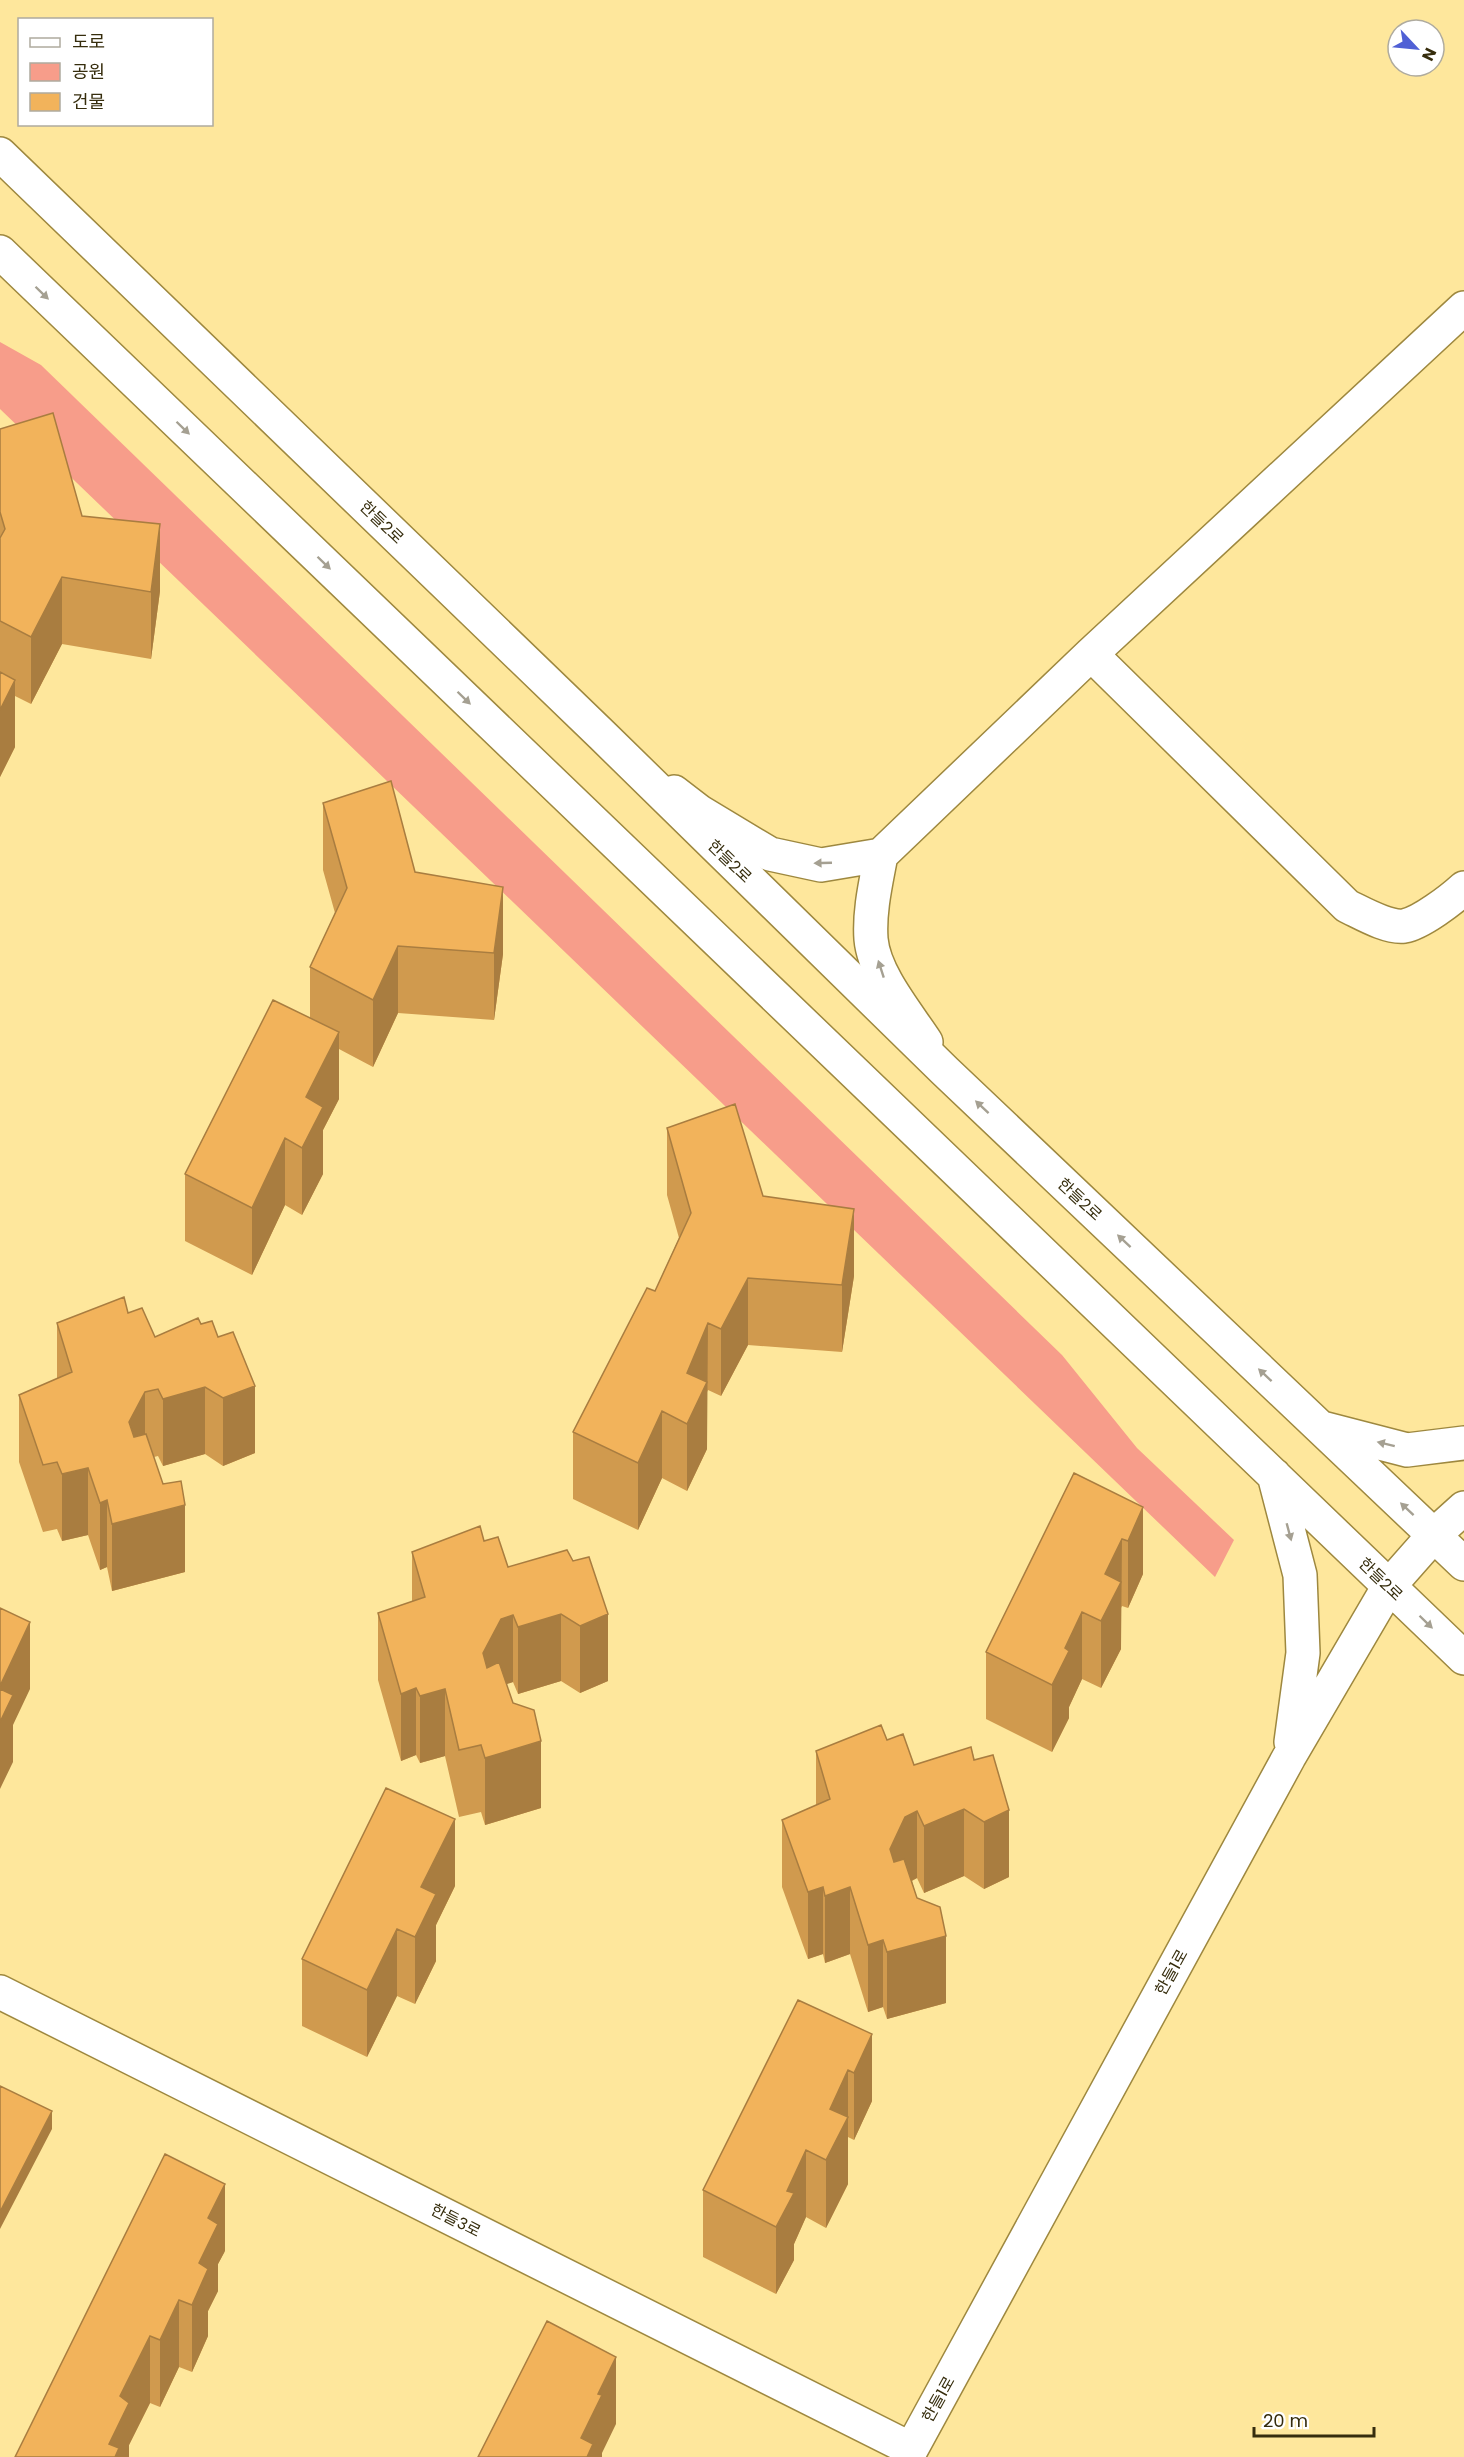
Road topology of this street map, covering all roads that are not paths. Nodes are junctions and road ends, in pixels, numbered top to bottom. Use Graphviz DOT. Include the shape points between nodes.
graph roads {
  1 [pos="0,154"];
  2 [pos="0,252"];
  3 [pos="1464,308"];
  4 [pos="1091,654"];
  5 [pos="603,736"];
  6 [pos="881,855"];
  7 [pos="1464,888"];
  8 [pos="945,1071"];
  9 [pos="1321,1428"];
  10 [pos="1464,1443"];
  11 [pos="1274,1475"];
  12 [pos="1464,1508"];
  13 [pos="1434,1535"];
  14 [pos="1464,1564"];
  15 [pos="1389,1586"];
  16 [pos="1464,1658"];
  17 [pos="1288,1757"];
  18 [pos="0,1992"];
  19 [pos="909,2453"];
  1 -- 5 [label="street, 한들2로"];
  2 -- 11 [label="street, 한들2로, one-way"];
  3 -- 4 [label="street"];
  4 -- 6 [label="street"];
  4 -- 7 [label="street" via="1347,906 1377,920 1404,926 1442,907"];
  6 -- 5 [label="street, one-way" via="821,865 770,855 700,812"];
  5 -- 8 [label="street, 한들2로"];
  8 -- 6 [label="street, one-way" via="885,981 871,940"];
  9 -- 8 [label="street, 한들2로, one-way"];
  10 -- 9 [label="street, one-way" via="1407,1450"];
  13 -- 9 [label="street, 한들2로, one-way"];
  11 -- 15 [label="street, 한들2로"];
  11 -- 17 [label="street, one-way" via="1300,1575 1303,1653"];
  12 -- 13 [label="street, 한들1로"];
  13 -- 14 [label="street, 한들2로"];
  13 -- 15 [label="street, 한들1로"];
  15 -- 16 [label="street, 한들2로, one-way"];
  15 -- 17 [label="street, 한들1로"];
  17 -- 19 [label="street, 한들1로"];
  18 -- 19 [label="street, 한들3로"];
}
